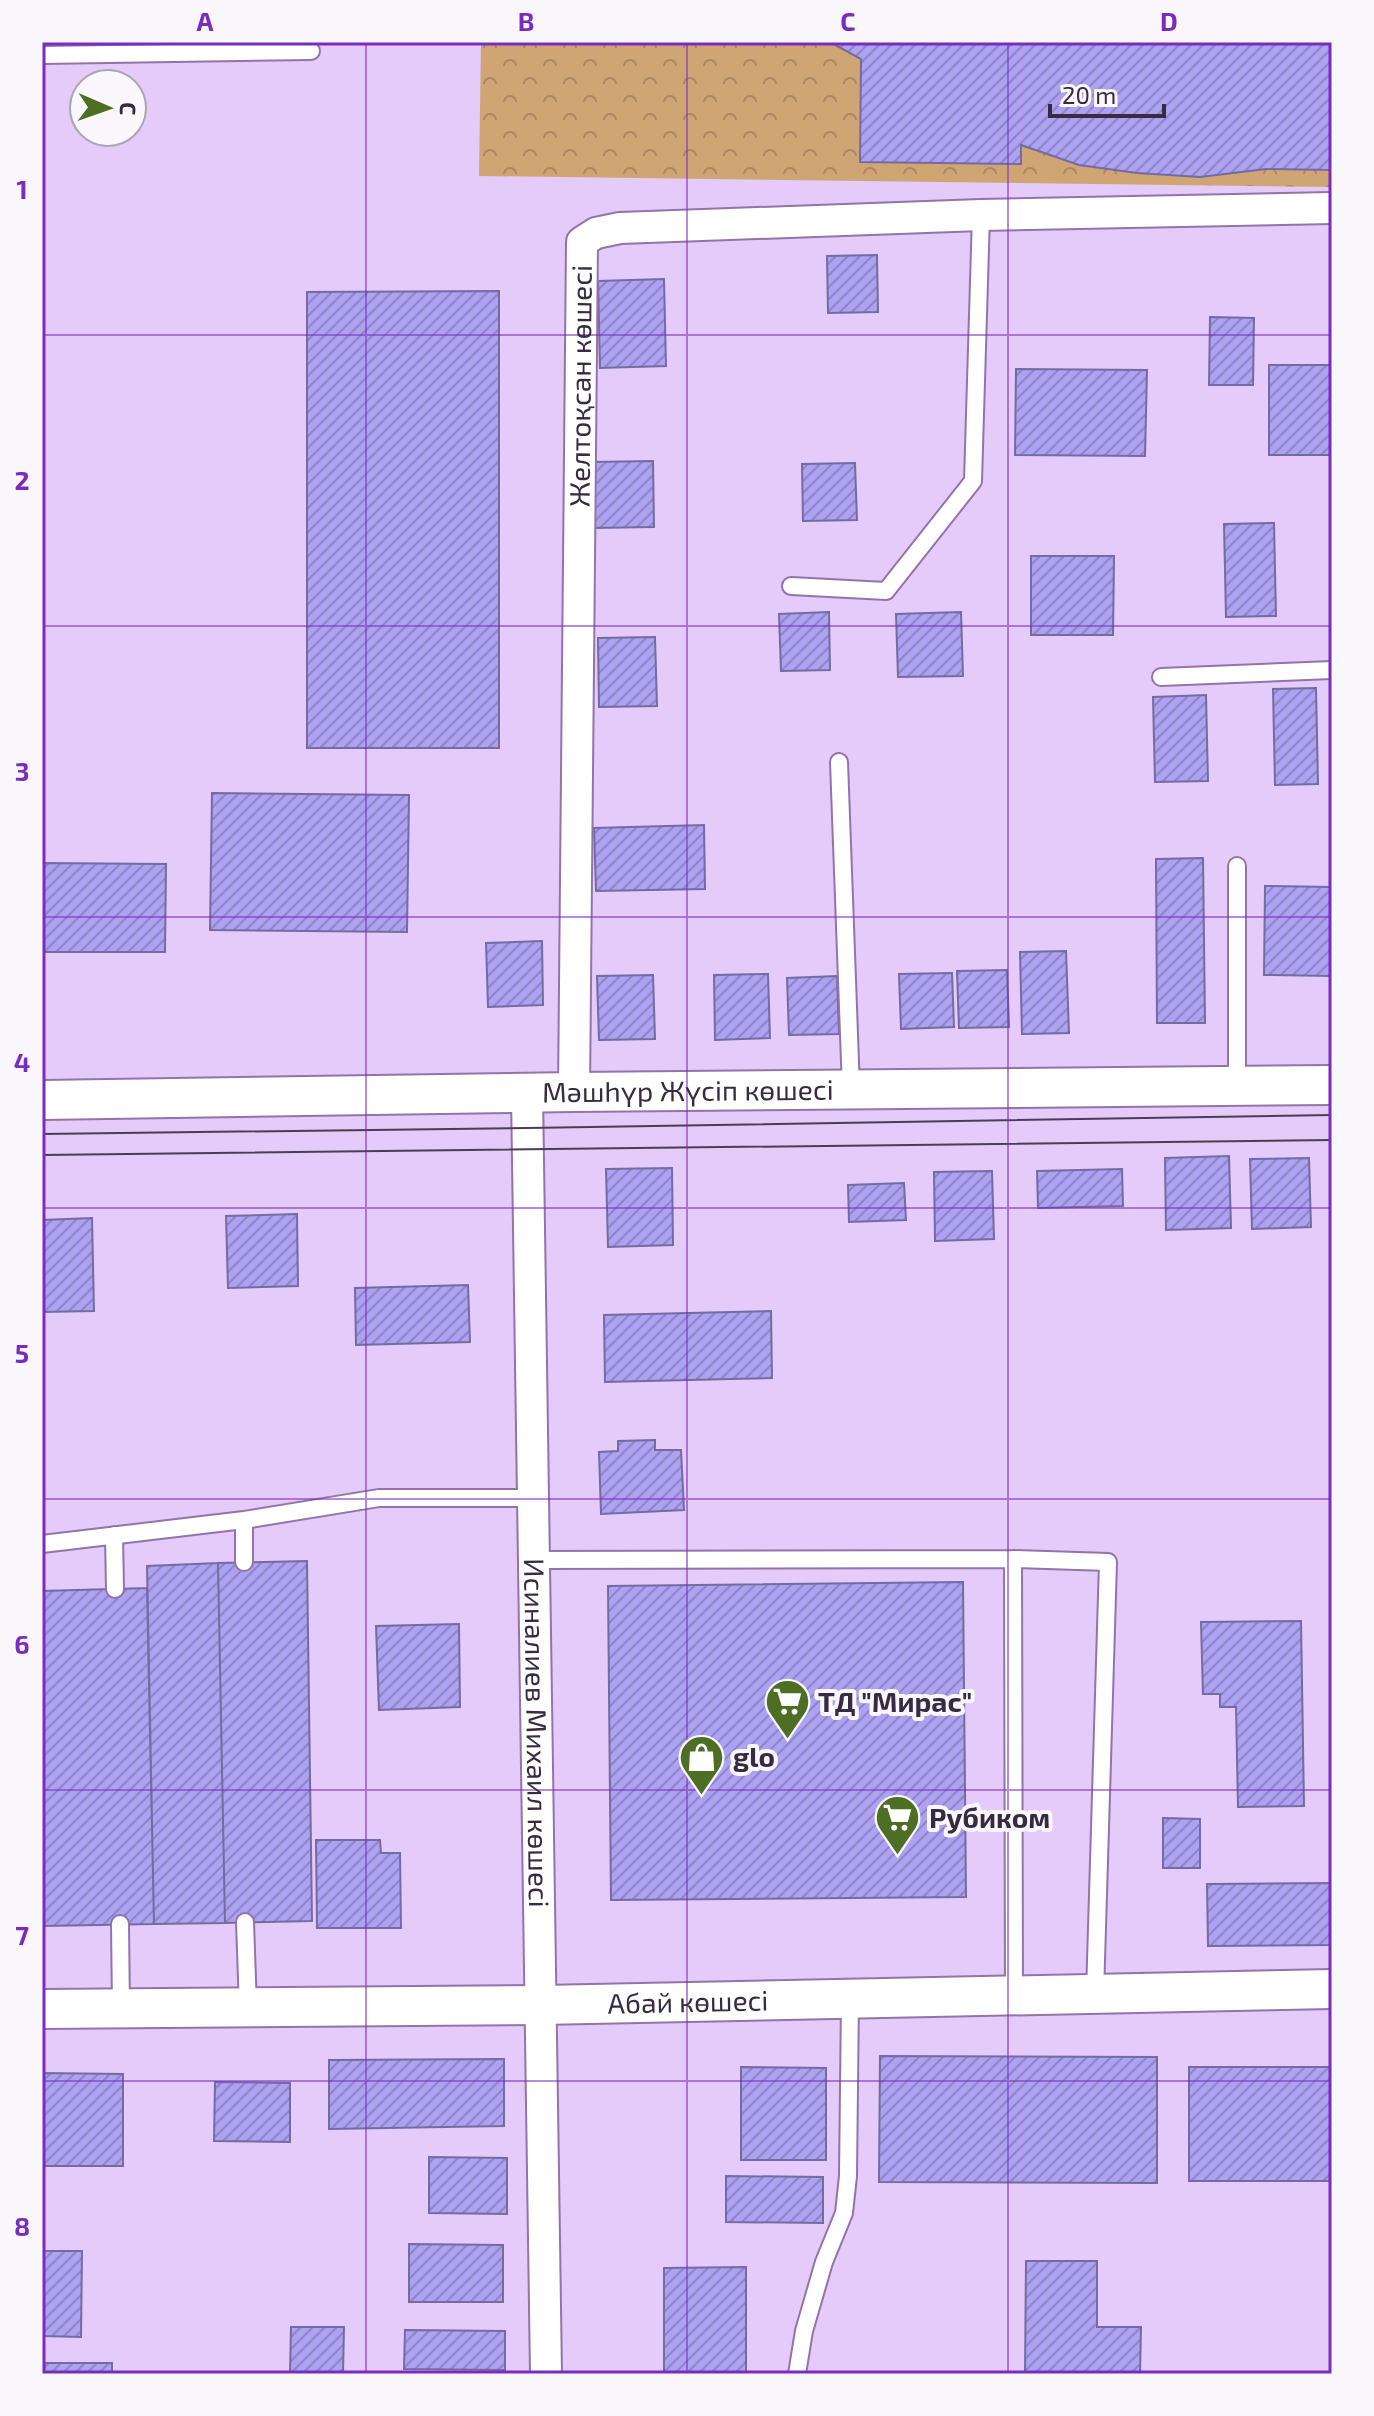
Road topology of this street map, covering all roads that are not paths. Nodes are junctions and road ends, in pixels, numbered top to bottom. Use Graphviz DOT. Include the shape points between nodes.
graph roads {
  1 [pos="311,51"];
  2 [pos="42,55"];
  3 [pos="1332,208"];
  4 [pos="981,215"];
  5 [pos="791,586"];
  6 [pos="1332,670"];
  7 [pos="1161,677"];
  8 [pos="839,762"];
  9 [pos="1237,866"];
  10 [pos="1332,1085"];
  11 [pos="1237,1086"];
  12 [pos="851,1089"];
  13 [pos="574,1092"];
  14 [pos="527,1093"];
  15 [pos="42,1100"];
  16 [pos="532,1498"];
  17 [pos="244,1520"];
  18 [pos="114,1535"];
  19 [pos="42,1544"];
  20 [pos="1013,1559"];
  21 [pos="532,1560"];
  22 [pos="244,1562"];
  23 [pos="115,1589"];
  24 [pos="245,1922"];
  25 [pos="120,1924"];
  26 [pos="1332,1989"];
  27 [pos="1095,1994"];
  28 [pos="1014,1995"];
  29 [pos="850,1999"];
  30 [pos="541,2005"];
  31 [pos="248,2008"];
  32 [pos="42,2009"];
  33 [pos="121,2009"];
  34 [pos="546,2374"];
  35 [pos="797,2374"];
  1 -- 2 [label="lane"];
  3 -- 4 [label="street, Желтоқсан көшесі"];
  4 -- 5 [label="lane" via="973,481 886,591"];
  4 -- 13 [label="street, Желтоқсан көшесі" via="620,228 582,242"];
  6 -- 7 [label="lane"];
  8 -- 12 [label="lane"];
  9 -- 11 [label="lane"];
  10 -- 11 [label="street, Мәшһүр Жүсіп көшесі"];
  11 -- 12 [label="street, Мәшһүр Жүсіп көшесі"];
  12 -- 13 [label="street, Мәшһүр Жүсіп көшесі"];
  13 -- 14 [label="street, Мәшһүр Жүсіп көшесі"];
  14 -- 15 [label="street, Мәшһүр Жүсіп көшесі"];
  14 -- 16 [label="street, Исиналиев Михаил көшесі"];
  16 -- 17 [label="lane" via="379,1498"];
  16 -- 21 [label="street, Исиналиев Михаил көшесі"];
  17 -- 18 [label="lane"];
  17 -- 22 [label="lane"];
  18 -- 19 [label="lane"];
  18 -- 23 [label="lane"];
  20 -- 21 [label="lane"];
  20 -- 27 [label="lane" via="1108,1562"];
  20 -- 28 [label="lane"];
  21 -- 30 [label="street, Исиналиев Михаил көшесі"];
  24 -- 31 [label="lane"];
  25 -- 33 [label="lane"];
  26 -- 27 [label="street, Абай көшесі"];
  27 -- 28 [label="street, Абай көшесі"];
  28 -- 29 [label="street, Абай көшесі"];
  29 -- 30 [label="street, Абай көшесі"];
  29 -- 35 [label="lane" via="844,2213 824,2262"];
  30 -- 31 [label="street, Абай көшесі"];
  30 -- 34 [label="street, Исиналиев Михаил көшесі"];
  31 -- 33 [label="street, Абай көшесі"];
  32 -- 33 [label="street, Абай көшесі"];
}
